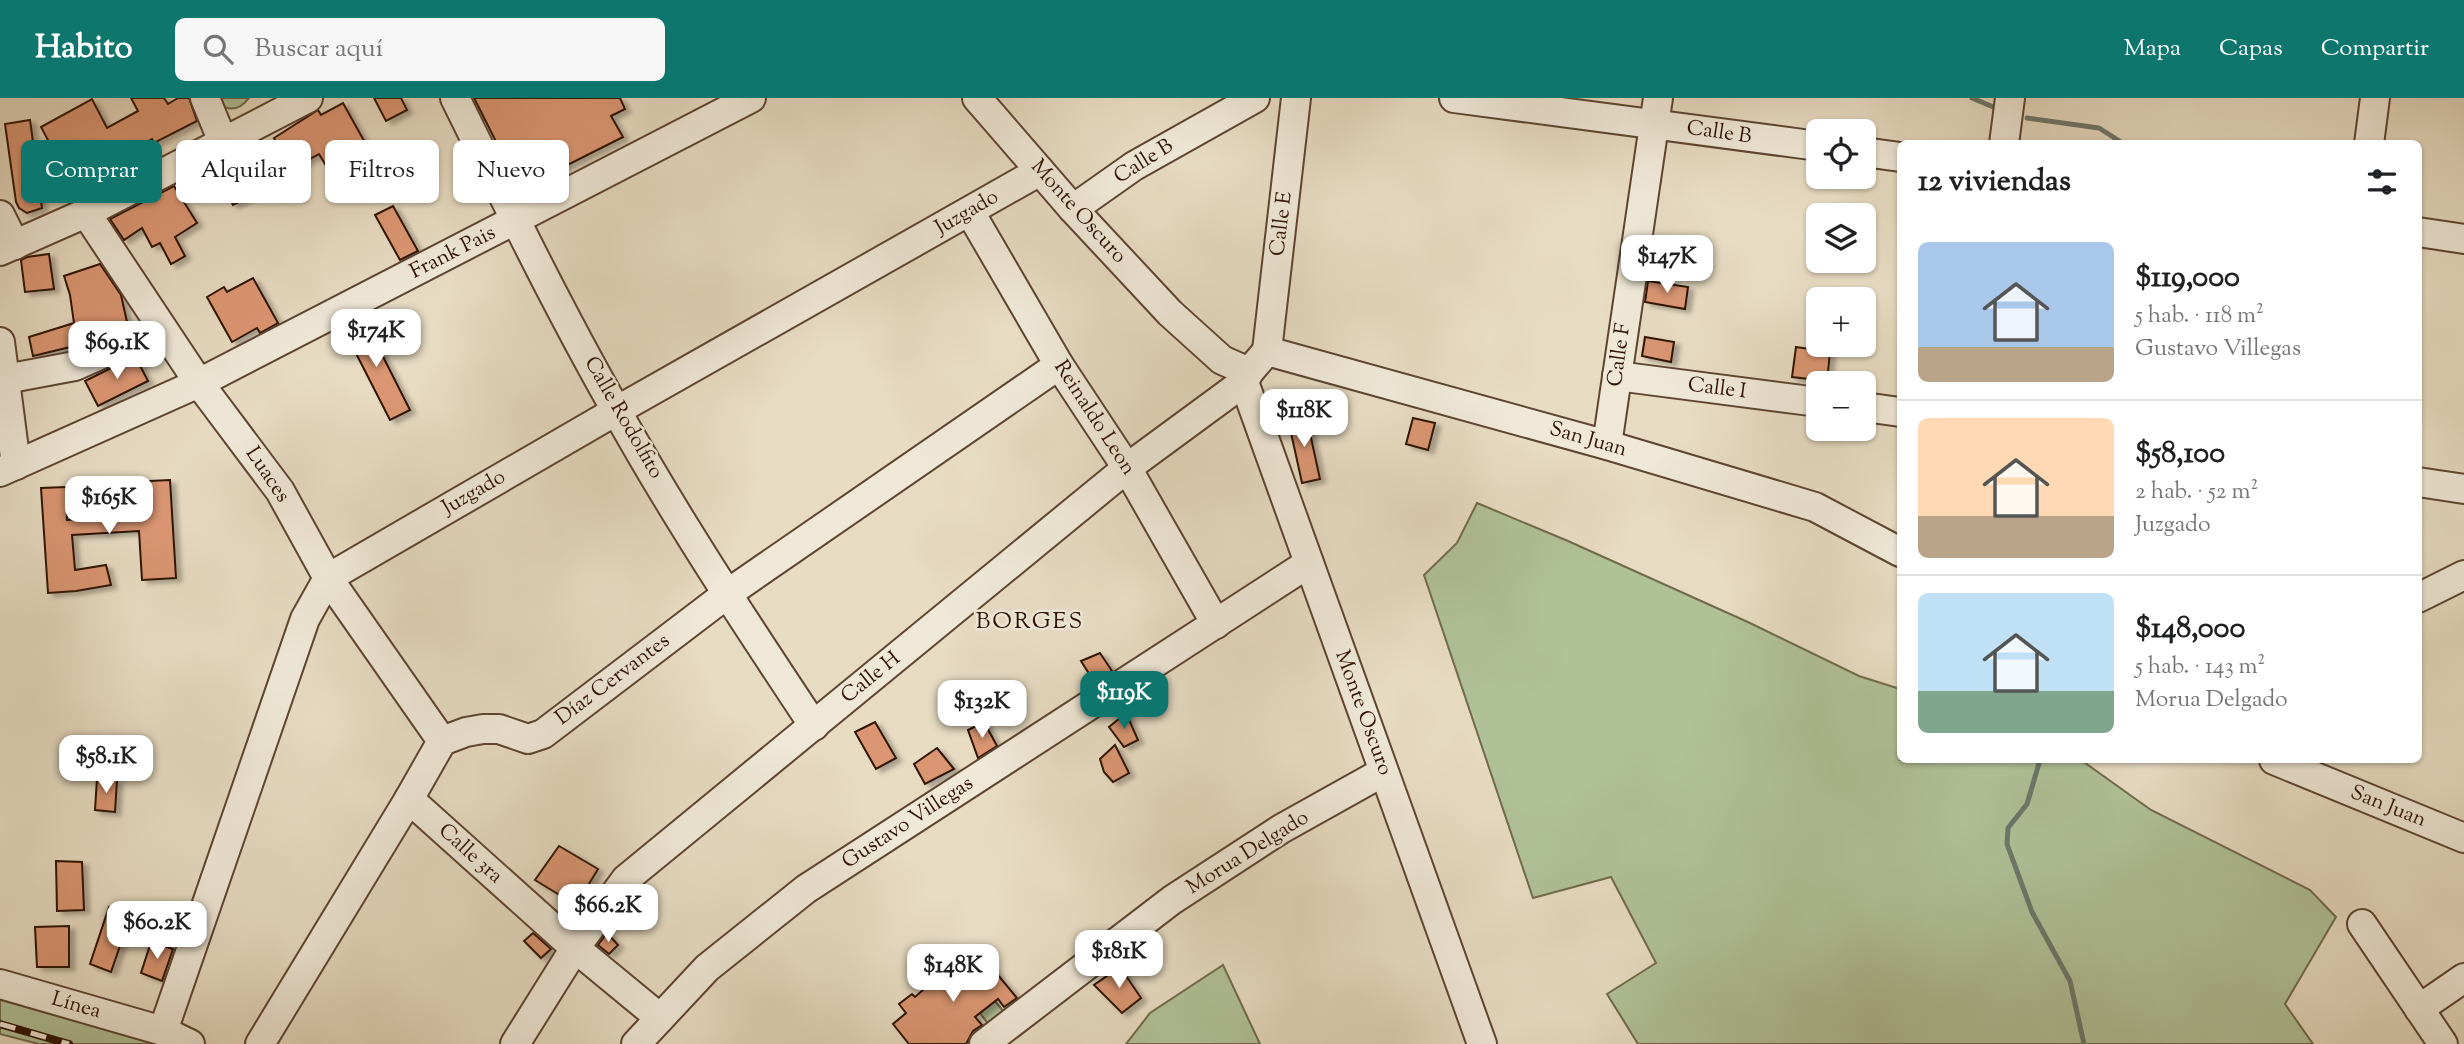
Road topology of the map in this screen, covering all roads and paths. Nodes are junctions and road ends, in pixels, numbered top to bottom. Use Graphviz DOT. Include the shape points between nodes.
graph roads {
  1 [pos="205,98"];
  2 [pos="308,98"];
  3 [pos="455,98"];
  4 [pos="751,98"];
  5 [pos="977,98"];
  6 [pos="1255,98"];
  7 [pos="1296,98"];
  8 [pos="1454,98"];
  9 [pos="2010,98"];
  10 [pos="2375,98"];
  11 [pos="268,107"];
  12 [pos="1656,111"];
  13 [pos="222,140"];
  14 [pos="226,140"];
  15 [pos="2005,140"];
  16 [pos="2370,140"];
  17 [pos="1806,143"];
  18 [pos="1876,154"];
  19 [pos="1897,157"];
  20 [pos="176,166"];
  21 [pos="1040,171"];
  22 [pos="1073,209"];
  23 [pos="970,212"];
  24 [pos="86,213"];
  25 [pos="0,215"];
  26 [pos="515,221"];
  27 [pos="2422,233"];
  28 [pos="2464,239"];
  29 [pos="7,248"];
  30 [pos="0,342"];
  31 [pos="122,345"];
  32 [pos="1267,351"];
  33 [pos="1059,365"];
  34 [pos="1617,376"];
  35 [pos="1246,377"];
  36 [pos="2,380"];
  37 [pos="199,383"];
  38 [pos="1806,400"];
  39 [pos="1876,409"];
  40 [pos="616,411"];
  41 [pos="1897,412"];
  42 [pos="1607,445"];
  43 [pos="8,468"];
  44 [pos="1127,468"];
  45 [pos="2422,483"];
  46 [pos="2464,489"];
  47 [pos="1897,550"];
  48 [pos="1309,563"];
  49 [pos="2464,576"];
  50 [pos="328,578"];
  51 [pos="727,594"];
  52 [pos="2422,596"];
  53 [pos="1216,624"];
  54 [pos="814,726"];
  55 [pos="442,741"];
  56 [pos="2281,763"];
  57 [pos="1384,772"];
  58 [pos="409,799"];
  59 [pos="2464,838"];
  60 [pos="2362,925"];
  61 [pos="575,948"];
  62 [pos="2464,978"];
  63 [pos="0,984"];
  64 [pos="2419,1009"];
  65 [pos="660,1018"];
  66 [pos="163,1031"];
  67 [pos="190,1044"];
  68 [pos="260,1044"];
  69 [pos="515,1044"];
  70 [pos="636,1044"];
  71 [pos="984,1044"];
  72 [pos="1482,1044"];
  73 [pos="2443,1044"];
  1 -- 13 [label="street"];
  2 -- 11 [label="street"];
  3 -- 26 [label="street, Calle Rodolfito"];
  4 -- 26 [label="street, Frank Pais"];
  5 -- 21 [label="street, Monte Oscuro"];
  6 -- 22 [label="street, Calle B" via="1134,166"];
  7 -- 32 [label="street, Calle E"];
  8 -- 12 [label="street, Calle B"];
  9 -- 15 [label="street"];
  10 -- 16 [label="street"];
  11 -- 14 [label="street"];
  12 -- 17 [label="street, Calle B"];
  12 -- 34 [label="street, Calle F"];
  18 -- 19 [label="street"];
  20 -- 24 [label="street"];
  21 -- 22 [label="street, Monte Oscuro"];
  21 -- 23 [label="street, Juzgado"];
  22 -- 35 [label="street, Monte Oscuro" via="1200,343"];
  23 -- 33 [label="street, Reinaldo Leon"];
  23 -- 40 [label="street, Juzgado"];
  24 -- 29 [label="street"];
  24 -- 37 [label="street, Luaces"];
  25 -- 29 [label="street"];
  26 -- 37 [label="street, Frank Pais"];
  26 -- 40 [label="street, Calle Rodolfito"];
  27 -- 28 [label="street"];
  30 -- 36 [label="street"];
  31 -- 36 [label="street" via="75,366"];
  32 -- 35 [label="street, Calle H"];
  32 -- 42 [label="street, San Juan"];
  33 -- 44 [label="street, Reinaldo Leon"];
  33 -- 51 [label="street, Díaz Cervantes"];
  34 -- 38 [label="street, Calle I"];
  34 -- 42 [label="street, Calle F"];
  35 -- 44 [label="street, Calle H"];
  35 -- 48 [label="street, Monte Oscuro"];
  36 -- 43 [label="street"];
  37 -- 43 [label="street, Frank Pais"];
  37 -- 50 [label="street, Luaces" via="280,491"];
  39 -- 41 [label="street"];
  40 -- 50 [label="street, Juzgado"];
  40 -- 51 [label="street, Calle Rodolfito"];
  42 -- 47 [label="street, San Juan" via="1815,507"];
  44 -- 53 [label="street, Reinaldo Leon"];
  44 -- 54 [label="street, Calle H"];
  45 -- 46 [label="street"];
  48 -- 53 [label="street, Gustavo Villegas"];
  48 -- 57 [label="street, Monte Oscuro"];
  49 -- 52 [label="street"];
  50 -- 55 [label="street, Luaces"];
  50 -- 66 [label="street, Juzgado" via="304,619"];
  51 -- 54 [label="street, Calle Rodolfito"];
  51 -- 55 [label="street, Díaz Cervantes" via="535,738 483,729"];
  53 -- 65 [label="street, Gustavo Villegas" via="806,889 707,968"];
  54 -- 61 [label="street, Calle H" via="626,879"];
  55 -- 58 [label="street"];
  56 -- 59 [label="street, San Juan"];
  57 -- 71 [label="street, Morua Delgado" via="1281,830 1172,900"];
  57 -- 72 [label="street, Monte Oscuro"];
  58 -- 61 [label="street, Calle 3ra"];
  58 -- 68 [label="street"];
  60 -- 64 [label="street"];
  61 -- 65 [label="street, Calle 3ra"];
  61 -- 69 [label="street, Calle H"];
  62 -- 64 [label="street"];
  63 -- 66 [label="street, Línea"];
  64 -- 73 [label="street"];
  65 -- 70 [label="street, Gustavo Villegas"];
  66 -- 67 [label="street, Línea"];
}
